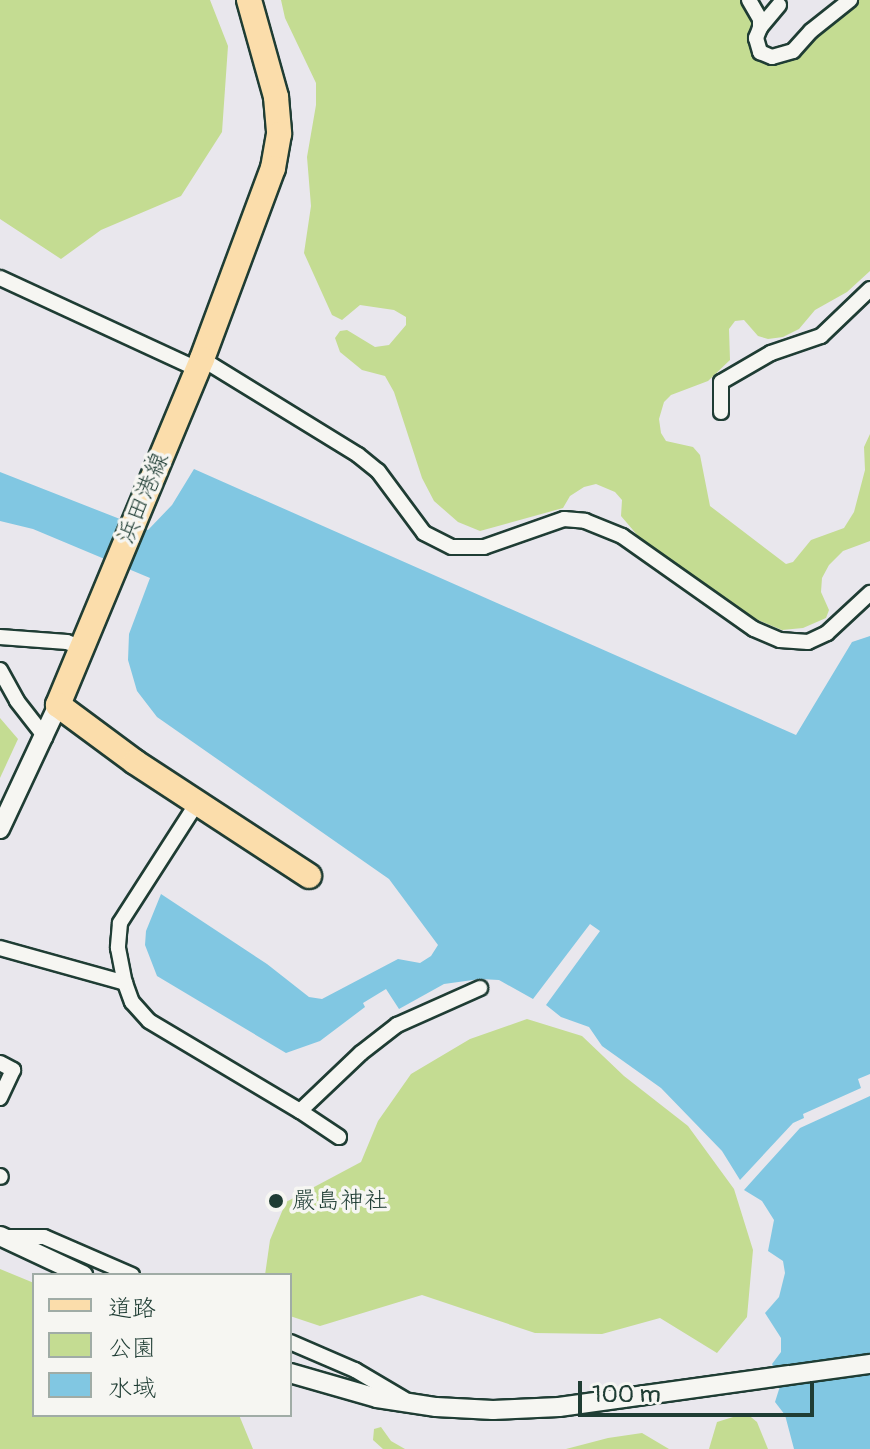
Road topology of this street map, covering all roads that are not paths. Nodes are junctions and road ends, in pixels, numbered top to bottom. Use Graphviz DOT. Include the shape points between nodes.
graph roads {
  1 [pos="249,0"];
  2 [pos="749,0"];
  3 [pos="850,0"];
  4 [pos="779,5"];
  5 [pos="760,28"];
  6 [pos="0,278"];
  7 [pos="870,289"];
  8 [pos="200,364"];
  9 [pos="721,412"];
  10 [pos="870,593"];
  11 [pos="0,637"];
  12 [pos="82,648"];
  13 [pos="0,670"];
  14 [pos="58,705"];
  15 [pos="45,737"];
  16 [pos="197,803"];
  17 [pos="0,829"];
  18 [pos="309,876"];
  19 [pos="0,948"];
  20 [pos="125,983"];
  21 [pos="480,988"];
  22 [pos="0,1063"];
  23 [pos="0,1098"];
  24 [pos="300,1111"];
  25 [pos="339,1137"];
  26 [pos="2,1236"];
  27 [pos="79,1273"];
  28 [pos="127,1273"];
  29 [pos="292,1343"];
  30 [pos="870,1364"];
  31 [pos="292,1374"];
  32 [pos="411,1403"];
  1 -- 8 [label="main road, 浜田港線" via="268,59 279,134 261,205"];
  2 -- 5 [label="street"];
  3 -- 5 [label="street" via="793,51 777,57 760,52"];
  4 -- 5 [label="street"];
  6 -- 8 [label="street"];
  7 -- 9 [label="street" via="821,336 771,353 721,382"];
  8 -- 10 [label="street" via="358,455 378,471 424,533 452,547 484,547 564,519 585,521 622,536 731,614 780,640 808,642 827,633"];
  8 -- 12 [label="main road, 浜田港線"];
  11 -- 12 [label="street"];
  12 -- 14 [label="main road, 浜田港線"];
  13 -- 15 [label="street"];
  14 -- 15 [label="street"];
  14 -- 16 [label="main road"];
  15 -- 17 [label="street"];
  16 -- 18 [label="main road"];
  16 -- 20 [label="street" via="124,912 118,948"];
  19 -- 20 [label="street"];
  20 -- 24 [label="street" via="132,1002 149,1021"];
  21 -- 24 [label="street" via="397,1025"];
  22 -- 23 [label="street" via="13,1070"];
  24 -- 25 [label="street"];
  26 -- 27 [label="street"];
  26 -- 28 [label="street" via="44,1237"];
  29 -- 32 [label="street" via="355,1370"];
  30 -- 32 [label="street" via="528,1409"];
  31 -- 32 [label="street"];
}
